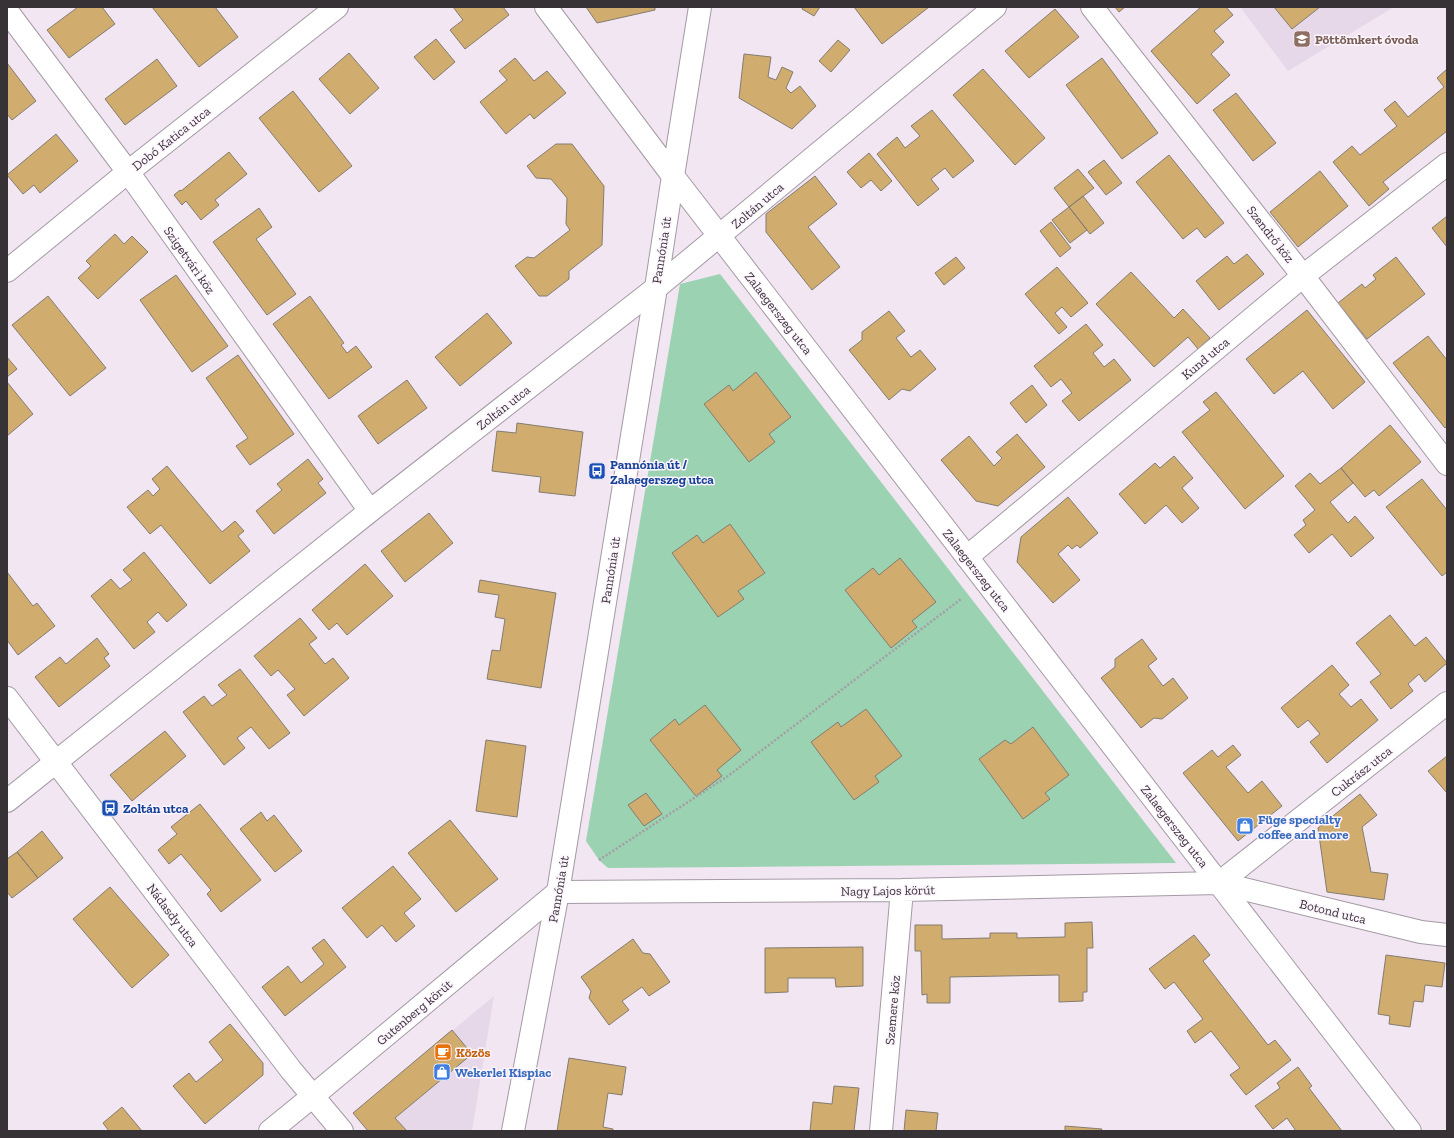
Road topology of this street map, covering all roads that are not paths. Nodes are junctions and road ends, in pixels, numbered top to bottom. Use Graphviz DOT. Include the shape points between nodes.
graph roads {
  1 [pos="337,7"];
  2 [pos="546,7"];
  3 [pos="700,7"];
  4 [pos="995,7"];
  5 [pos="1092,7"];
  6 [pos="7,12"];
  7 [pos="1447,164"];
  8 [pos="128,172"];
  9 [pos="673,176"];
  10 [pos="719,236"];
  11 [pos="7,271"];
  12 [pos="1303,276"];
  13 [pos="656,288"];
  14 [pos="1447,464"];
  15 [pos="370,511"];
  16 [pos="967,557"];
  17 [pos="7,698"];
  18 [pos="1447,704"];
  19 [pos="56,762"];
  20 [pos="7,801"];
  21 [pos="1219,883"];
  22 [pos="902,890"];
  23 [pos="558,892"];
  24 [pos="1447,935"];
  25 [pos="313,1096"];
  26 [pos="270,1131"];
  27 [pos="342,1131"];
  28 [pos="513,1131"];
  29 [pos="881,1131"];
  30 [pos="1410,1131"];
  1 -- 8 [label="street, Dobó Katica utca"];
  2 -- 9 [label="street, Zalaegerszeg utca"];
  3 -- 9 [label="street, Pannónia út"];
  4 -- 10 [label="street, Zoltán utca"];
  5 -- 12 [label="street, Szendrő köz"];
  6 -- 8 [label="street, Szigetvári köz"];
  7 -- 12 [label="street, Kund utca"];
  8 -- 11 [label="street, Dobó Katica utca"];
  8 -- 15 [label="street, Szigetvári köz"];
  9 -- 10 [label="street, Zalaegerszeg utca"];
  9 -- 13 [label="street, Pannónia út"];
  10 -- 13 [label="street, Zoltán utca"];
  10 -- 16 [label="street, Zalaegerszeg utca"];
  12 -- 14 [label="street, Szendrő köz"];
  12 -- 16 [label="street, Kund utca"];
  13 -- 15 [label="street, Zoltán utca"];
  13 -- 23 [label="street, Pannónia út"];
  15 -- 19 [label="street, Zoltán utca"];
  16 -- 21 [label="street, Zalaegerszeg utca"];
  17 -- 19 [label="street, Nádasdy utca"];
  18 -- 21 [label="street, Cukrász utca"];
  19 -- 20 [label="street, Zoltán utca"];
  19 -- 25 [label="street, Nádasdy utca"];
  21 -- 22 [label="street, Nagy Lajos körút"];
  21 -- 24 [label="street, Botond utca" via="1421,932"];
  21 -- 30 [label="street, Zalaegerszeg utca"];
  22 -- 23 [label="street, Nagy Lajos körút"];
  22 -- 29 [label="street, Szemere köz"];
  23 -- 25 [label="street, Gutenberg körút"];
  23 -- 28 [label="street, Pannónia út"];
  25 -- 26 [label="street, Gutenberg körút"];
  25 -- 27 [label="street, Nádasdy utca"];
}
